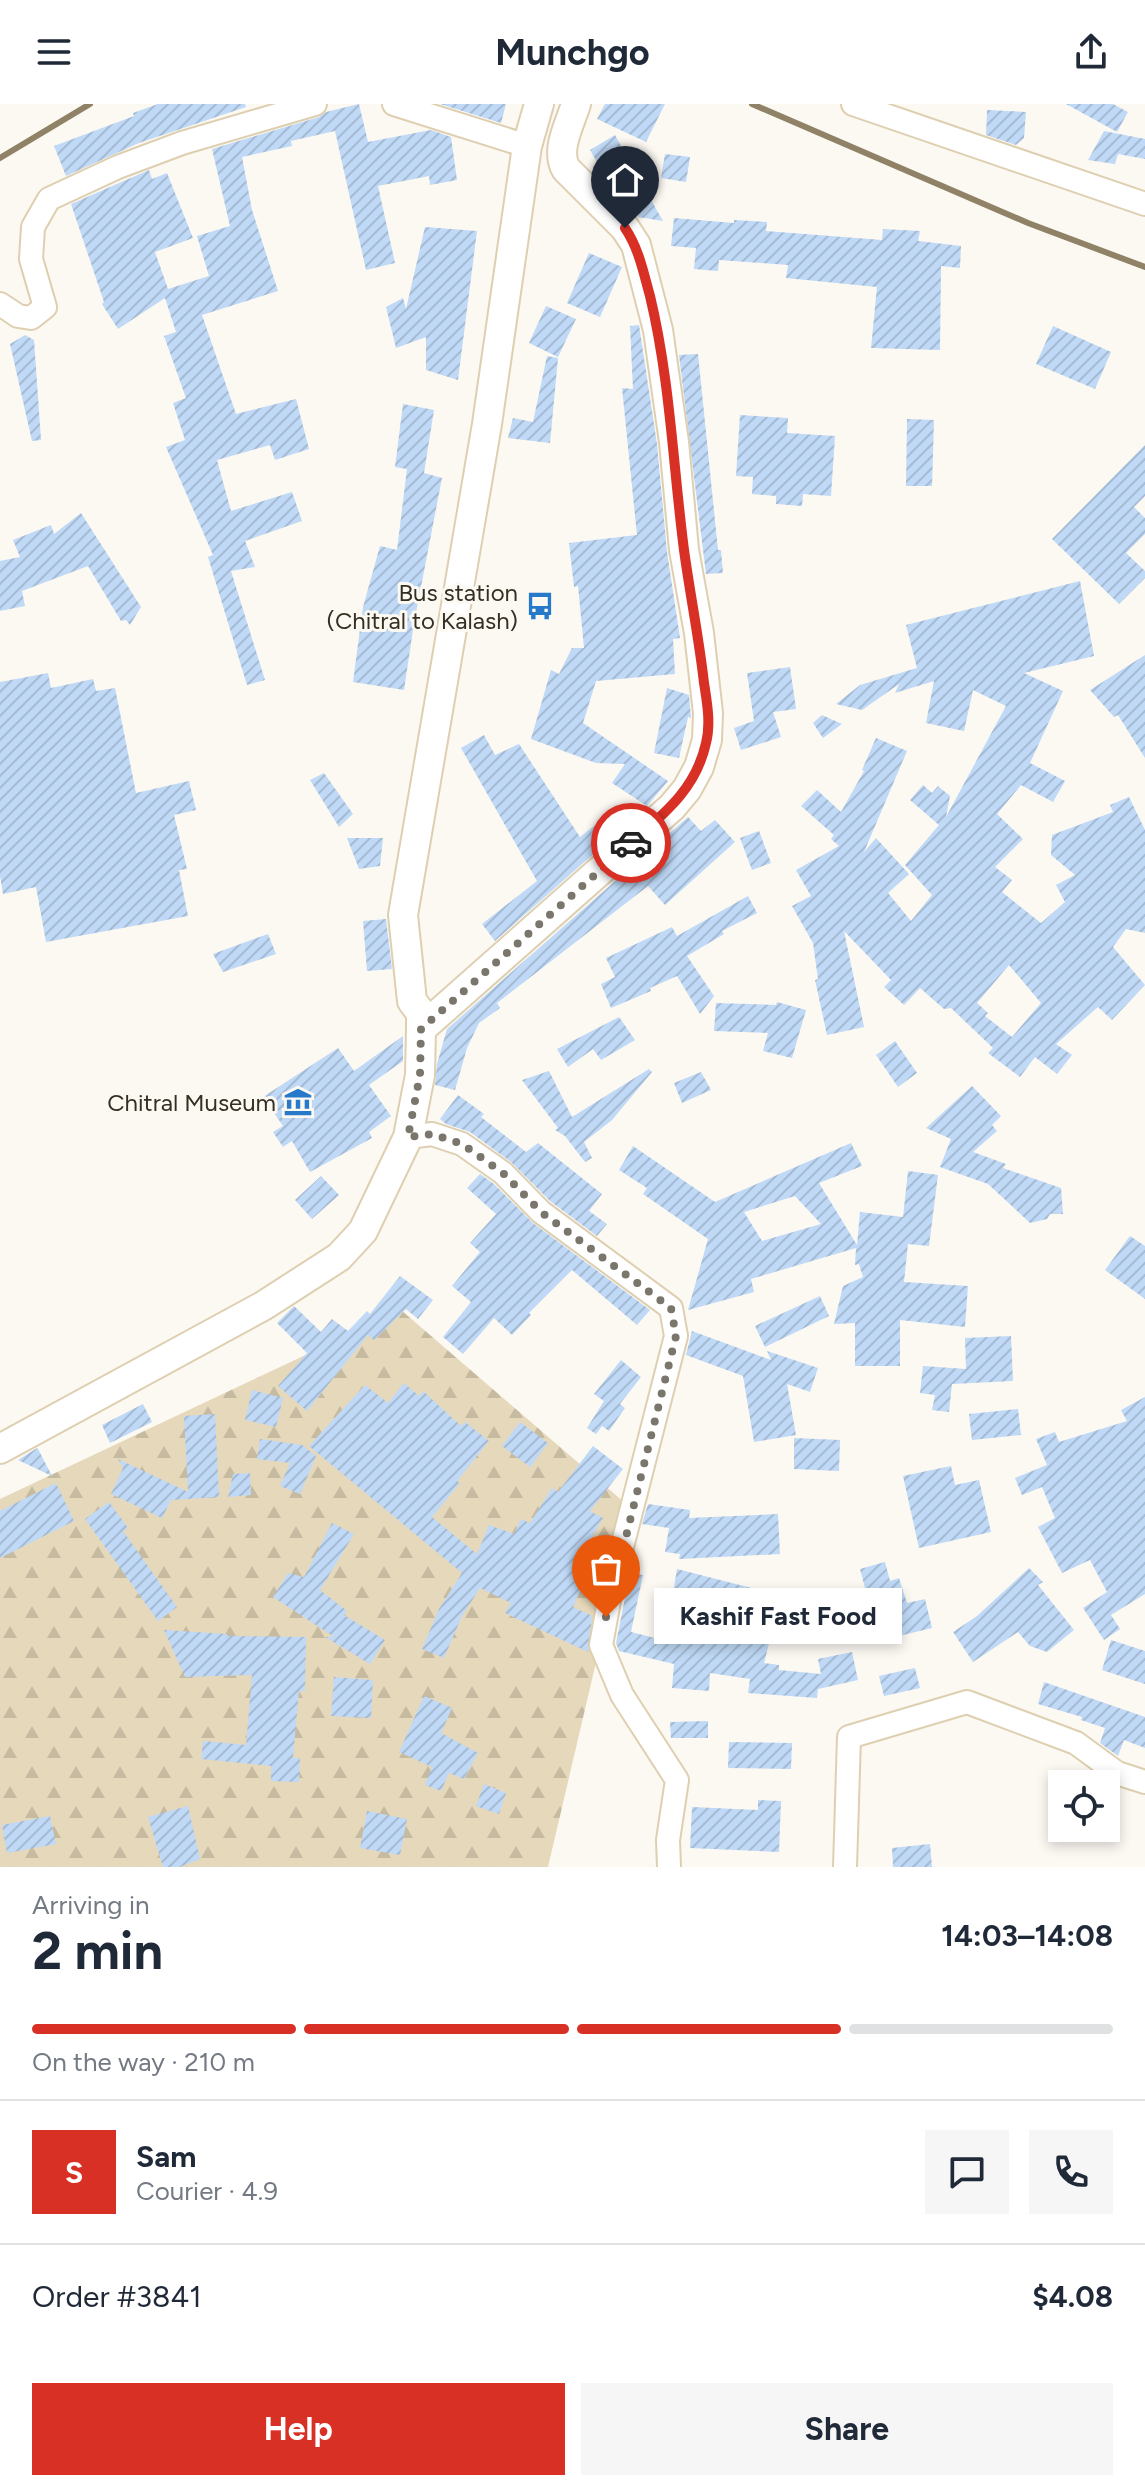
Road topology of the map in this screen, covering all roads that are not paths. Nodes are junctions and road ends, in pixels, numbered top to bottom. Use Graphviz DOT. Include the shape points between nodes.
graph roads {
  1 [pos="315,104"];
  2 [pos="394,104"];
  3 [pos="576,104"];
  4 [pos="853,104"];
  5 [pos="538,108"];
  6 [pos="527,146"];
  7 [pos="1145,204"];
  8 [pos="0,304"];
  9 [pos="421,1029"];
  10 [pos="408,1137"];
  11 [pos="0,1449"];
  12 [pos="1145,1782"];
  13 [pos="669,1867"];
  14 [pos="845,1867"];
  1 -- 8 [label="street" via="182,143 49,199 33,227 31,259 45,307 31,318"];
  2 -- 6 [label="street"];
  3 -- 9 [label="street" via="561,160 636,245 658,330 699,633 707,740 699,767 672,807"];
  4 -- 7 [label="street"];
  5 -- 6 [label="street"];
  6 -- 9 [label="street" via="487,424 403,915 412,1001 421,1013"];
  9 -- 10 [label="street" via="420,1075"];
  10 -- 11 [label="street" via="363,1231 339,1257 263,1306"];
  10 -- 13 [label="street" via="432,1134 462,1144 503,1173 541,1212 671,1308 676,1336 601,1645 622,1695 677,1780"];
  12 -- 14 [label="street" via="1117,1773 1076,1743 967,1702 849,1737"];
}
